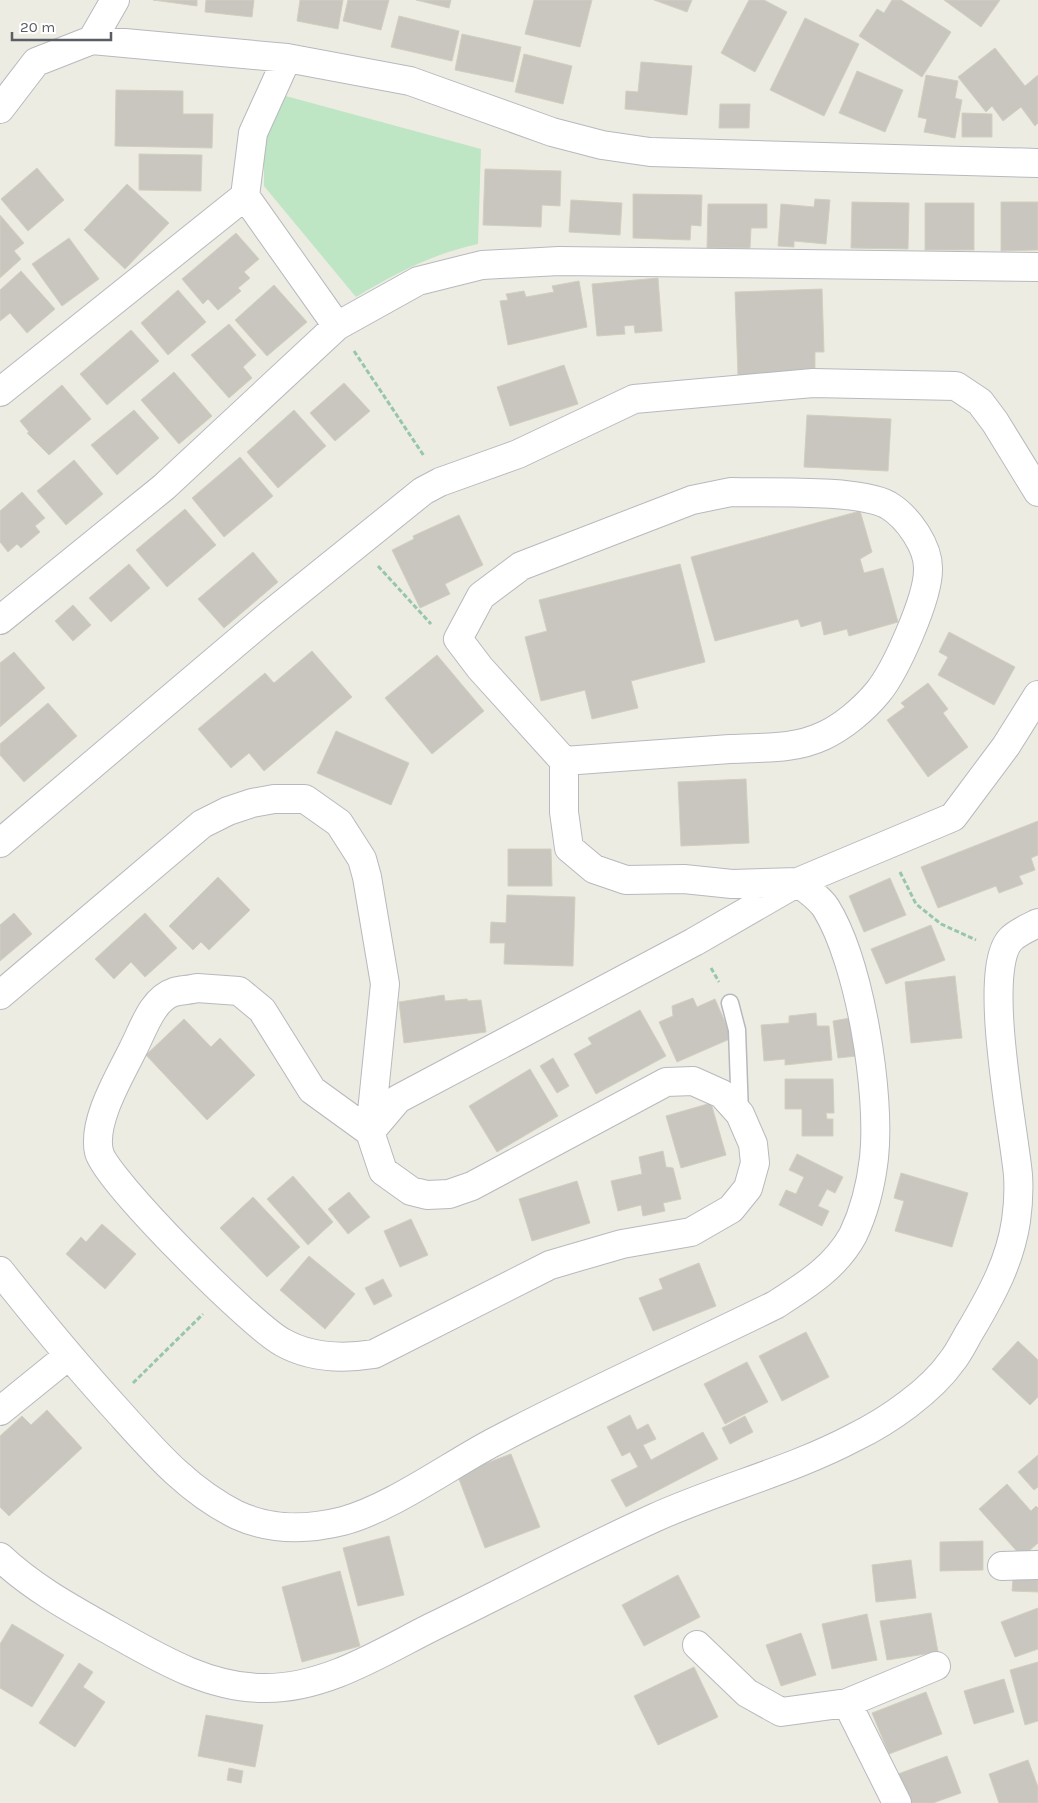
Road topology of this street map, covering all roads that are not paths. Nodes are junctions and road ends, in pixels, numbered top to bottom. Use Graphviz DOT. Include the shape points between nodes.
graph roads {
  1 [pos="114,0"];
  2 [pos="92,40"];
  3 [pos="287,58"];
  4 [pos="0,109"];
  5 [pos="1038,163"];
  6 [pos="245,196"];
  7 [pos="1038,268"];
  8 [pos="337,326"];
  9 [pos="0,392"];
  10 [pos="1038,492"];
  11 [pos="0,620"];
  12 [pos="1038,695"];
  13 [pos="564,761"];
  14 [pos="0,843"];
  15 [pos="798,882"];
  16 [pos="1038,923"];
  17 [pos="0,996"];
  18 [pos="730,1002"];
  19 [pos="740,1114"];
  20 [pos="370,1132"];
  21 [pos="0,1271"];
  22 [pos="68,1356"];
  23 [pos="0,1411"];
  24 [pos="0,1557"];
  25 [pos="1038,1565"];
  26 [pos="1002,1566"];
  27 [pos="697,1645"];
  28 [pos="936,1666"];
  29 [pos="847,1703"];
  30 [pos="897,1803"];
  1 -- 2 [label="street"];
  2 -- 3 [label="street"];
  2 -- 4 [label="street" via="36,62"];
  3 -- 5 [label="street" via="410,81 552,132 602,145 650,152"];
  3 -- 6 [label="street" via="252,133"];
  6 -- 8 [label="street"];
  6 -- 9 [label="street"];
  7 -- 8 [label="street" via="559,261 482,265 418,281"];
  8 -- 11 [label="street" via="164,486"];
  10 -- 14 [label="street" via="980,402 956,386 813,383 634,399 518,454 423,491 268,616"];
  12 -- 15 [label="street" via="1006,746 953,817"];
  13 -- 13 [label="street" via="779,748 800,745 824,736 862,709 880,690 896,662 913,625 927,581 926,556 918,539 900,514 872,499 832,494 731,492 692,500 522,566 481,596 458,639"];
  13 -- 15 [label="street" via="564,812 569,848 594,869 626,880 684,879 732,884"];
  15 -- 20 [label="street" via="694,942 398,1099"];
  15 -- 22 [label="street" via="825,906 843,941 858,995 869,1058 874,1158 862,1212 852,1236 833,1263 818,1277 775,1305 492,1443 379,1506 346,1520 320,1526 286,1528 268,1525 238,1515 207,1498 170,1469"];
  16 -- 24 [label="street" via="1011,939 1004,953 999,978 998,1007 1019,1180 1010,1250 997,1285 952,1362 932,1383 893,1414 857,1437 805,1461 656,1517 344,1671 281,1688 254,1688 217,1682 160,1658 54,1600"];
  17 -- 20 [label="street" via="202,824 252,803 283,798 305,799 339,823 362,858 368,877 385,984"];
  18 -- 19 [label="lane" via="737,1030"];
  19 -- 20 [label="street" via="722,1094 693,1080 666,1082 472,1186 449,1194 427,1196 411,1191 384,1171"];
  19 -- 20 [label="street" via="752,1144 755,1163 748,1188 731,1210 691,1232 622,1244 550,1265 374,1354 355,1357 303,1351 281,1342 225,1293 125,1192 105,1166 99,1150 100,1124 109,1099 154,1008 173,992 197,988 239,991 262,1010 312,1090"];
  21 -- 22 [label="street"];
  22 -- 23 [label="street"];
  25 -- 26 [label="street"];
  27 -- 29 [label="street" via="747,1693 781,1712"];
  28 -- 29 [label="street"];
  29 -- 30 [label="street"];
}
